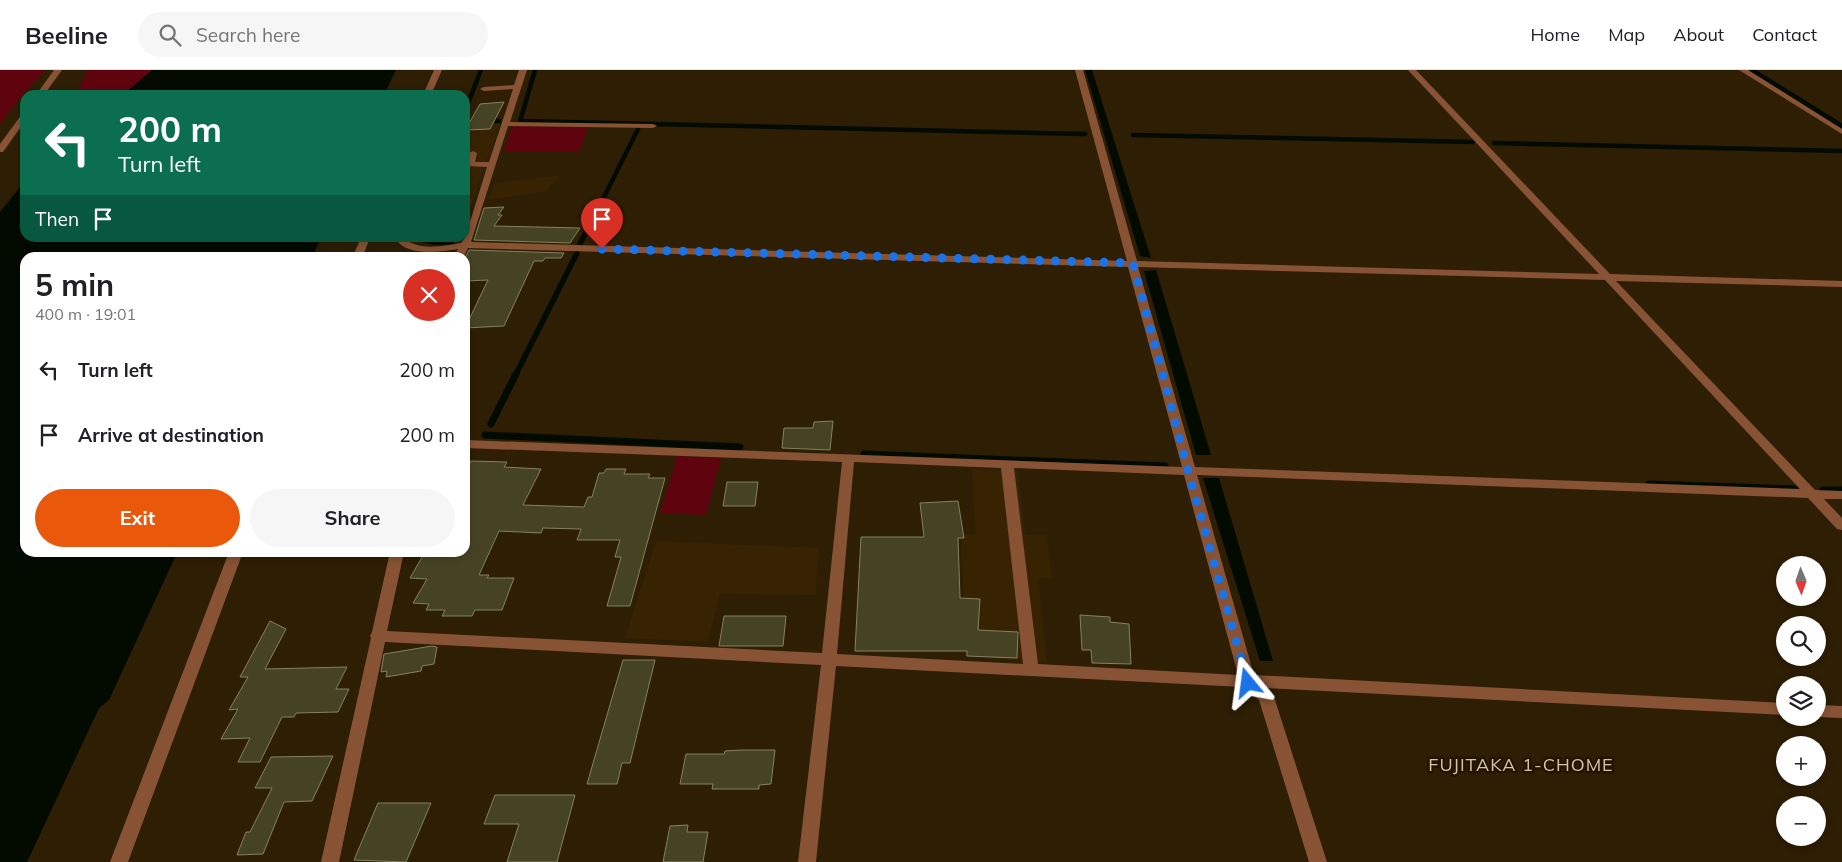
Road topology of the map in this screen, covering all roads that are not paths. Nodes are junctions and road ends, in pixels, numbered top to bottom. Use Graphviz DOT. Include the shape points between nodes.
graph roads {
  1 [pos="58,70"];
  2 [pos="438,70"];
  3 [pos="523,70"];
  4 [pos="1079,70"];
  5 [pos="1412,70"];
  6 [pos="1743,70"];
  7 [pos="518,88"];
  8 [pos="484,89"];
  9 [pos="44,90"];
  10 [pos="429,90"];
  11 [pos="20,123"];
  12 [pos="506,124"];
  13 [pos="653,126"];
  14 [pos="1842,132"];
  15 [pos="0,150"];
  16 [pos="473,153"];
  17 [pos="492,166"];
  18 [pos="470,228"];
  19 [pos="404,242"];
  20 [pos="465,242"];
  21 [pos="464,245"];
  22 [pos="461,252"];
  23 [pos="1133,263"];
  24 [pos="1609,277"];
  25 [pos="1842,284"];
  26 [pos="470,444"];
  27 [pos="848,459"];
  28 [pos="1007,465"];
  29 [pos="1188,471"];
  30 [pos="1812,494"];
  31 [pos="1842,495"];
  32 [pos="1842,526"];
  33 [pos="234,557"];
  34 [pos="396,557"];
  35 [pos="377,636"];
  36 [pos="829,659"];
  37 [pos="1031,670"];
  38 [pos="1248,683"];
  39 [pos="1776,709"];
  40 [pos="1826,711"];
  41 [pos="1842,712"];
  42 [pos="119,862"];
  43 [pos="330,862"];
  44 [pos="807,862"];
  45 [pos="1318,862"];
  1 -- 9 [label="street"];
  2 -- 10 [label="street"];
  3 -- 7 [label="street"];
  4 -- 23 [label="street"];
  5 -- 24 [label="street"];
  6 -- 14 [label="street"];
  7 -- 8 [label="street"];
  7 -- 12 [label="street"];
  11 -- 15 [label="street"];
  12 -- 13 [label="street"];
  12 -- 17 [label="street"];
  16 -- 17 [label="street" via="470,164"];
  17 -- 18 [label="street"];
  19 -- 21 [label="street" via="412,248 445,249"];
  20 -- 21 [label="street"];
  21 -- 22 [label="street"];
  21 -- 23 [label="street"];
  23 -- 24 [label="street"];
  23 -- 29 [label="street"];
  24 -- 25 [label="street"];
  24 -- 30 [label="street"];
  26 -- 27 [label="street"];
  27 -- 28 [label="street"];
  27 -- 36 [label="street"];
  28 -- 29 [label="street"];
  28 -- 37 [label="street"];
  29 -- 30 [label="street"];
  29 -- 38 [label="street"];
  30 -- 31 [label="street"];
  30 -- 32 [label="street"];
  33 -- 42 [label="street"];
  34 -- 35 [label="street"];
  35 -- 36 [label="street"];
  35 -- 43 [label="street"];
  36 -- 37 [label="street"];
  36 -- 44 [label="street"];
  37 -- 38 [label="street"];
  38 -- 39 [label="street"];
  38 -- 45 [label="street" via="1266,697"];
  40 -- 41 [label="street"];
}
